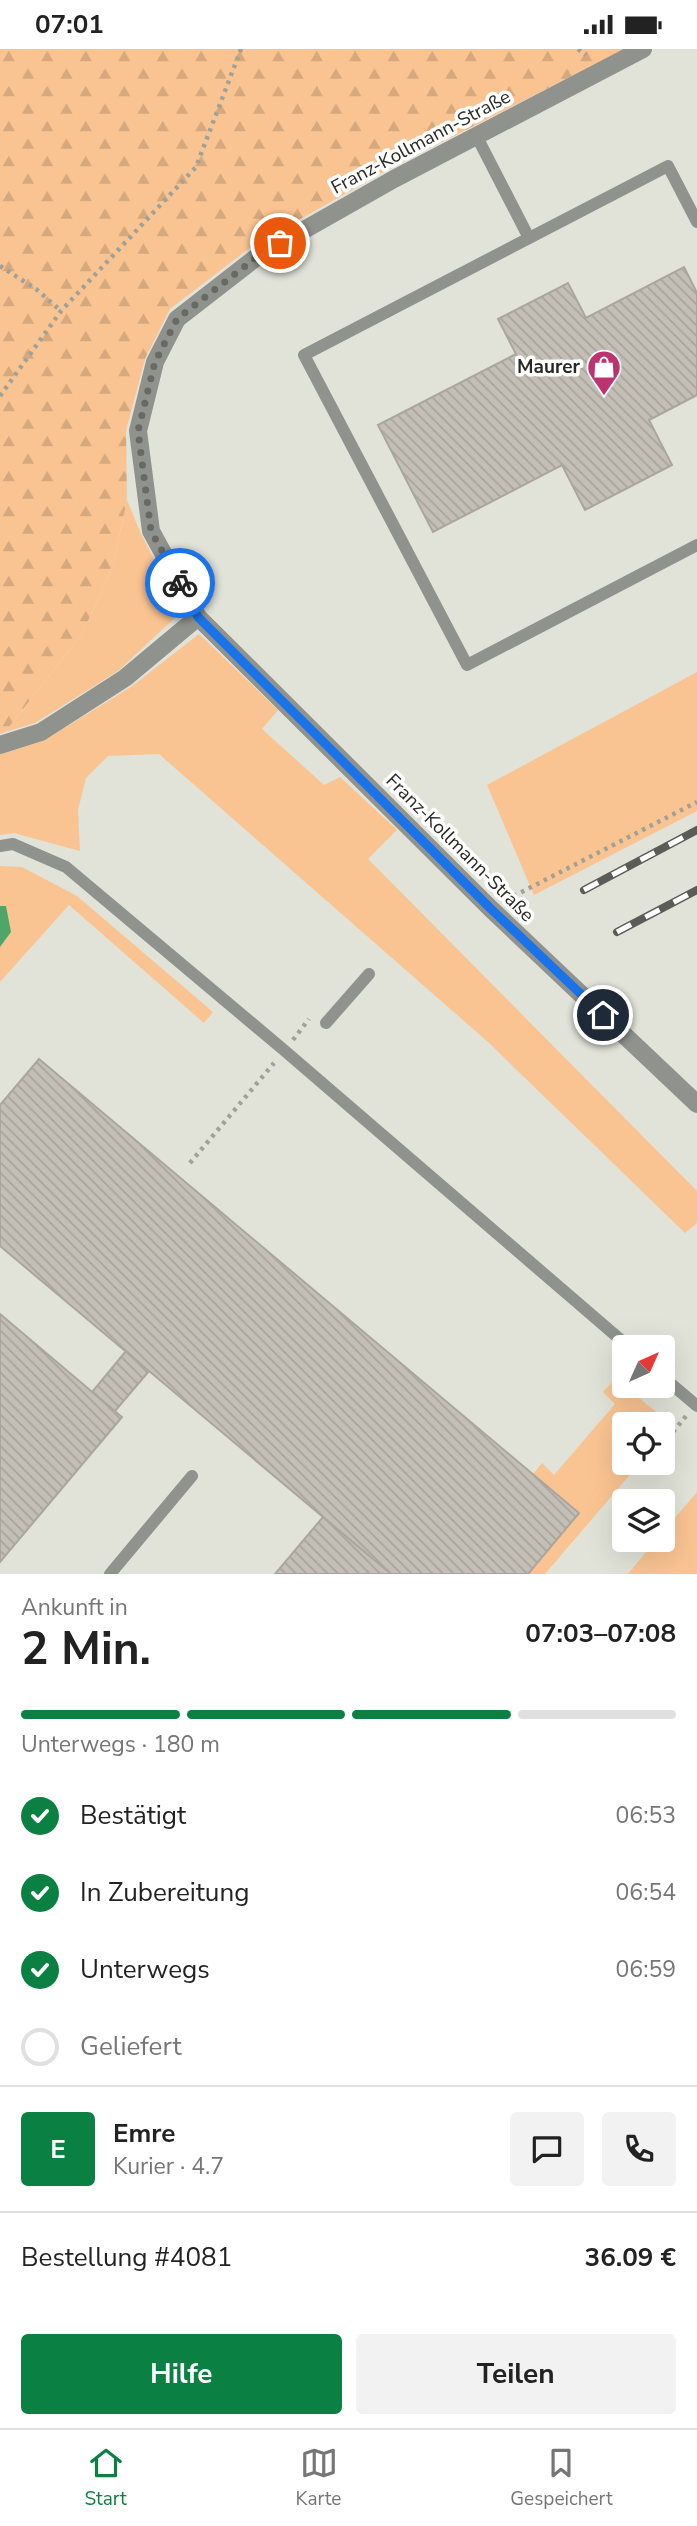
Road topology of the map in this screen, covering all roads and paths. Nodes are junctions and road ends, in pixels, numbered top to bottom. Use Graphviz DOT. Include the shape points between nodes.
graph roads {
  1 [pos="241,49"];
  2 [pos="578,49"];
  3 [pos="643,49"];
  4 [pos="586,55"];
  5 [pos="475,135"];
  6 [pos="697,222"];
  7 [pos="529,238"];
  8 [pos="0,266"];
  9 [pos="61,311"];
  10 [pos="0,396"];
  11 [pos="697,545"];
  12 [pos="198,617"];
  13 [pos="0,745"];
  14 [pos="697,801"];
  15 [pos="0,846"];
  16 [pos="490,908"];
  17 [pos="369,974"];
  18 [pos="313,1012"];
  19 [pos="326,1023"];
  20 [pos="285,1051"];
  21 [pos="697,1104"];
  22 [pos="190,1163"];
  23 [pos="615,1335"];
  24 [pos="676,1388"];
  25 [pos="697,1406"];
  26 [pos="192,1476"];
  27 [pos="110,1574"];
  1 -- 9 [label="path" via="196,167"];
  2 -- 4 [label="path"];
  3 -- 5 [label="street, Franz-Kollmann-Straße"];
  5 -- 7 [label="lane"];
  5 -- 12 [label="street, Franz-Kollmann-Straße" via="258,256 177,319 155,362 138,431 151,531"];
  6 -- 7 [label="lane" via="667,166"];
  7 -- 11 [label="lane" via="304,355 467,665"];
  8 -- 9 [label="path"];
  9 -- 10 [label="path"];
  12 -- 13 [label="street" via="125,678 41,732"];
  12 -- 16 [label="street, Franz-Kollmann-Straße"];
  14 -- 16 [label="path"];
  15 -- 20 [label="lane" via="13,844 66,867"];
  16 -- 21 [label="street, Franz-Kollmann-Straße"];
  17 -- 19 [label="lane"];
  18 -- 20 [label="path"];
  20 -- 22 [label="path"];
  20 -- 23 [label="lane"];
  24 -- 25 [label="lane"];
  26 -- 27 [label="lane"];
}
